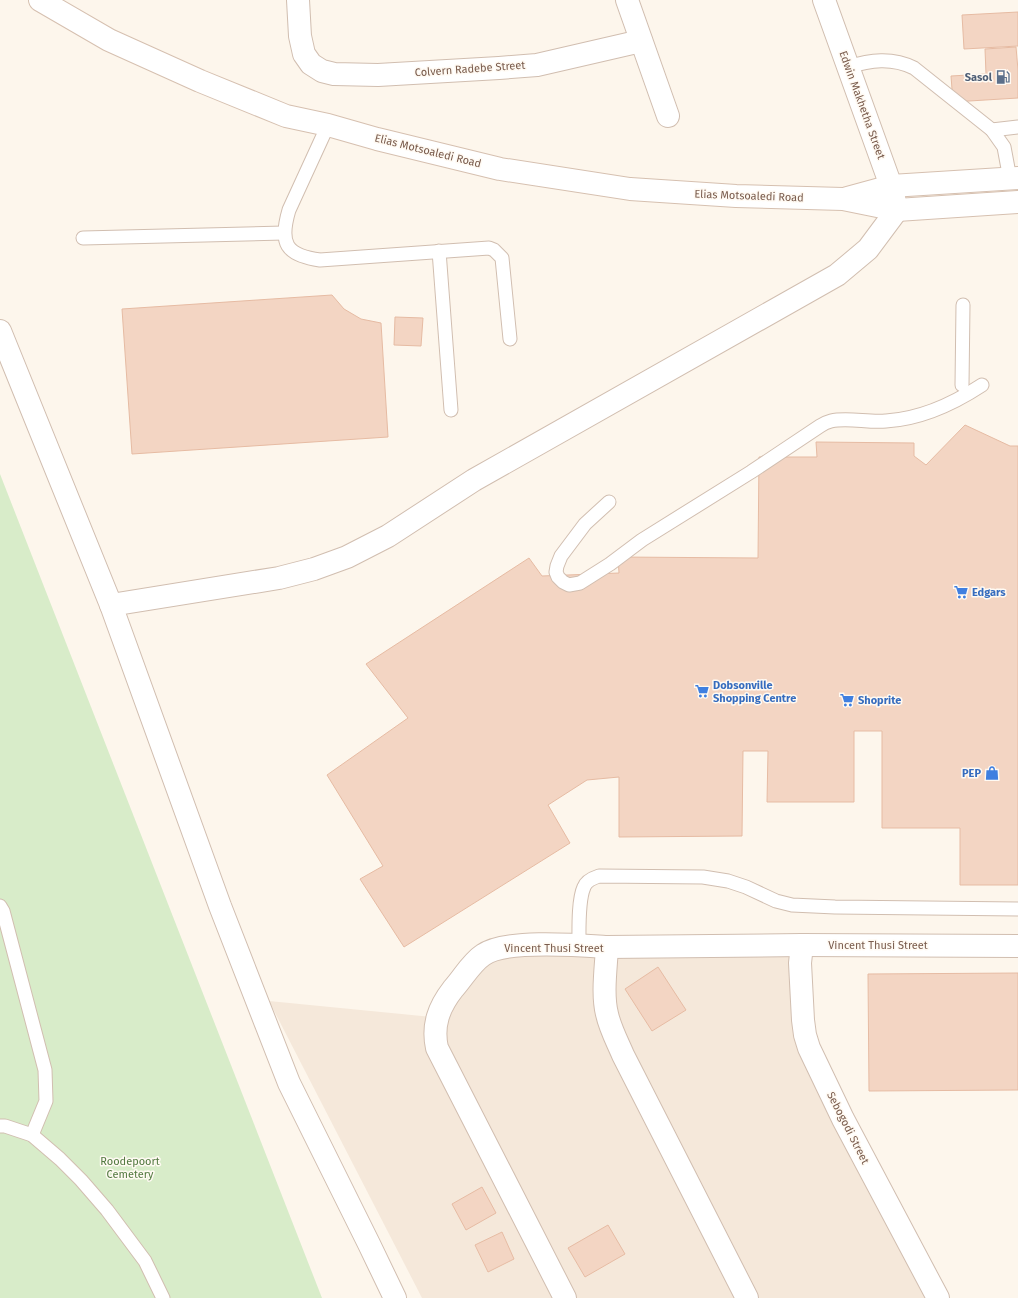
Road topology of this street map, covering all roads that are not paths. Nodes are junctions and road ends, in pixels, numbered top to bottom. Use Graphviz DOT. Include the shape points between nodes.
graph roads {
  1 [pos="40,0"];
  2 [pos="298,0"];
  3 [pos="627,0"];
  4 [pos="824,0"];
  5 [pos="641,41"];
  6 [pos="848,67"];
  7 [pos="668,116"];
  8 [pos="328,125"];
  9 [pos="1018,127"];
  10 [pos="992,130"];
  11 [pos="1014,178"];
  12 [pos="891,186"];
  13 [pos="844,199"];
  14 [pos="1018,202"];
  15 [pos="897,210"];
  16 [pos="284,233"];
  17 [pos="83,238"];
  18 [pos="438,252"];
  19 [pos="963,305"];
  20 [pos="0,331"];
  21 [pos="510,338"];
  22 [pos="962,385"];
  23 [pos="982,385"];
  24 [pos="451,410"];
  25 [pos="609,502"];
  26 [pos="111,605"];
  27 [pos="0,906"];
  28 [pos="1018,909"];
  29 [pos="579,945"];
  30 [pos="802,945"];
  31 [pos="1018,946"];
  32 [pos="606,947"];
  33 [pos="0,1126"];
  34 [pos="32,1135"];
  35 [pos="163,1298"];
  36 [pos="395,1298"];
  37 [pos="565,1298"];
  38 [pos="747,1298"];
  39 [pos="938,1298"];
  1 -- 8 [label="street, Elias Motsoaledi Road" via="109,40 200,81 286,116"];
  2 -- 5 [label="street, Colvern Radebe Street" via="304,54 311,64 322,71 334,74 378,75 536,65"];
  3 -- 5 [label="street"];
  4 -- 6 [label="street, Edwin Makhetha Street"];
  5 -- 7 [label="street"];
  6 -- 10 [label="lane" via="879,60 904,63 914,68"];
  6 -- 12 [label="street, Edwin Makhetha Street"];
  8 -- 13 [label="street, Elias Motsoaledi Road" via="500,169 630,189 736,196"];
  8 -- 16 [label="lane" via="289,210"];
  9 -- 10 [label="lane"];
  10 -- 11 [label="lane" via="1004,147"];
  11 -- 12 [label="street, Elias Motsoaledi Road"];
  12 -- 13 [label="street, Elias Motsoaledi Road"];
  12 -- 15 [label="street, Edwin Makhetha Street"];
  13 -- 15 [label="street, Elias Motsoaledi Road"];
  14 -- 15 [label="street, Elias Motsoaledi Road"];
  15 -- 26 [label="street" via="868,249 837,275 474,480 388,536 347,557 279,578"];
  16 -- 17 [label="lane"];
  16 -- 18 [label="lane" via="287,245 294,253 320,260"];
  18 -- 21 [label="lane" via="489,248 498,253 502,258"];
  18 -- 24 [label="lane"];
  19 -- 22 [label="lane"];
  20 -- 26 [label="street"];
  23 -- 25 [label="lane" via="962,398 908,419 873,422 831,421 820,426 642,540 580,583 563,582 556,572 561,556 585,524"];
  26 -- 36 [label="street" via="220,906 289,1082"];
  27 -- 34 [label="lane" via="45,1070 46,1101"];
  28 -- 29 [label="lane" via="792,905 728,881 703,877 599,876 590,879 584,887 580,907"];
  29 -- 32 [label="street, Vincent Thusi Street"];
  29 -- 37 [label="street, Vincent Thusi Street" via="510,946 482,955 472,964 446,999 436,1018 435,1031 437,1048 442,1059"];
  30 -- 31 [label="street, Vincent Thusi Street"];
  30 -- 32 [label="street, Vincent Thusi Street"];
  30 -- 39 [label="street, Sebogodi Street" via="802,1020 809,1048 843,1119"];
  32 -- 38 [label="street" via="605,997 611,1030"];
  33 -- 34 [label="lane"];
  34 -- 35 [label="lane" via="60,1159 107,1210 144,1261"];
}
